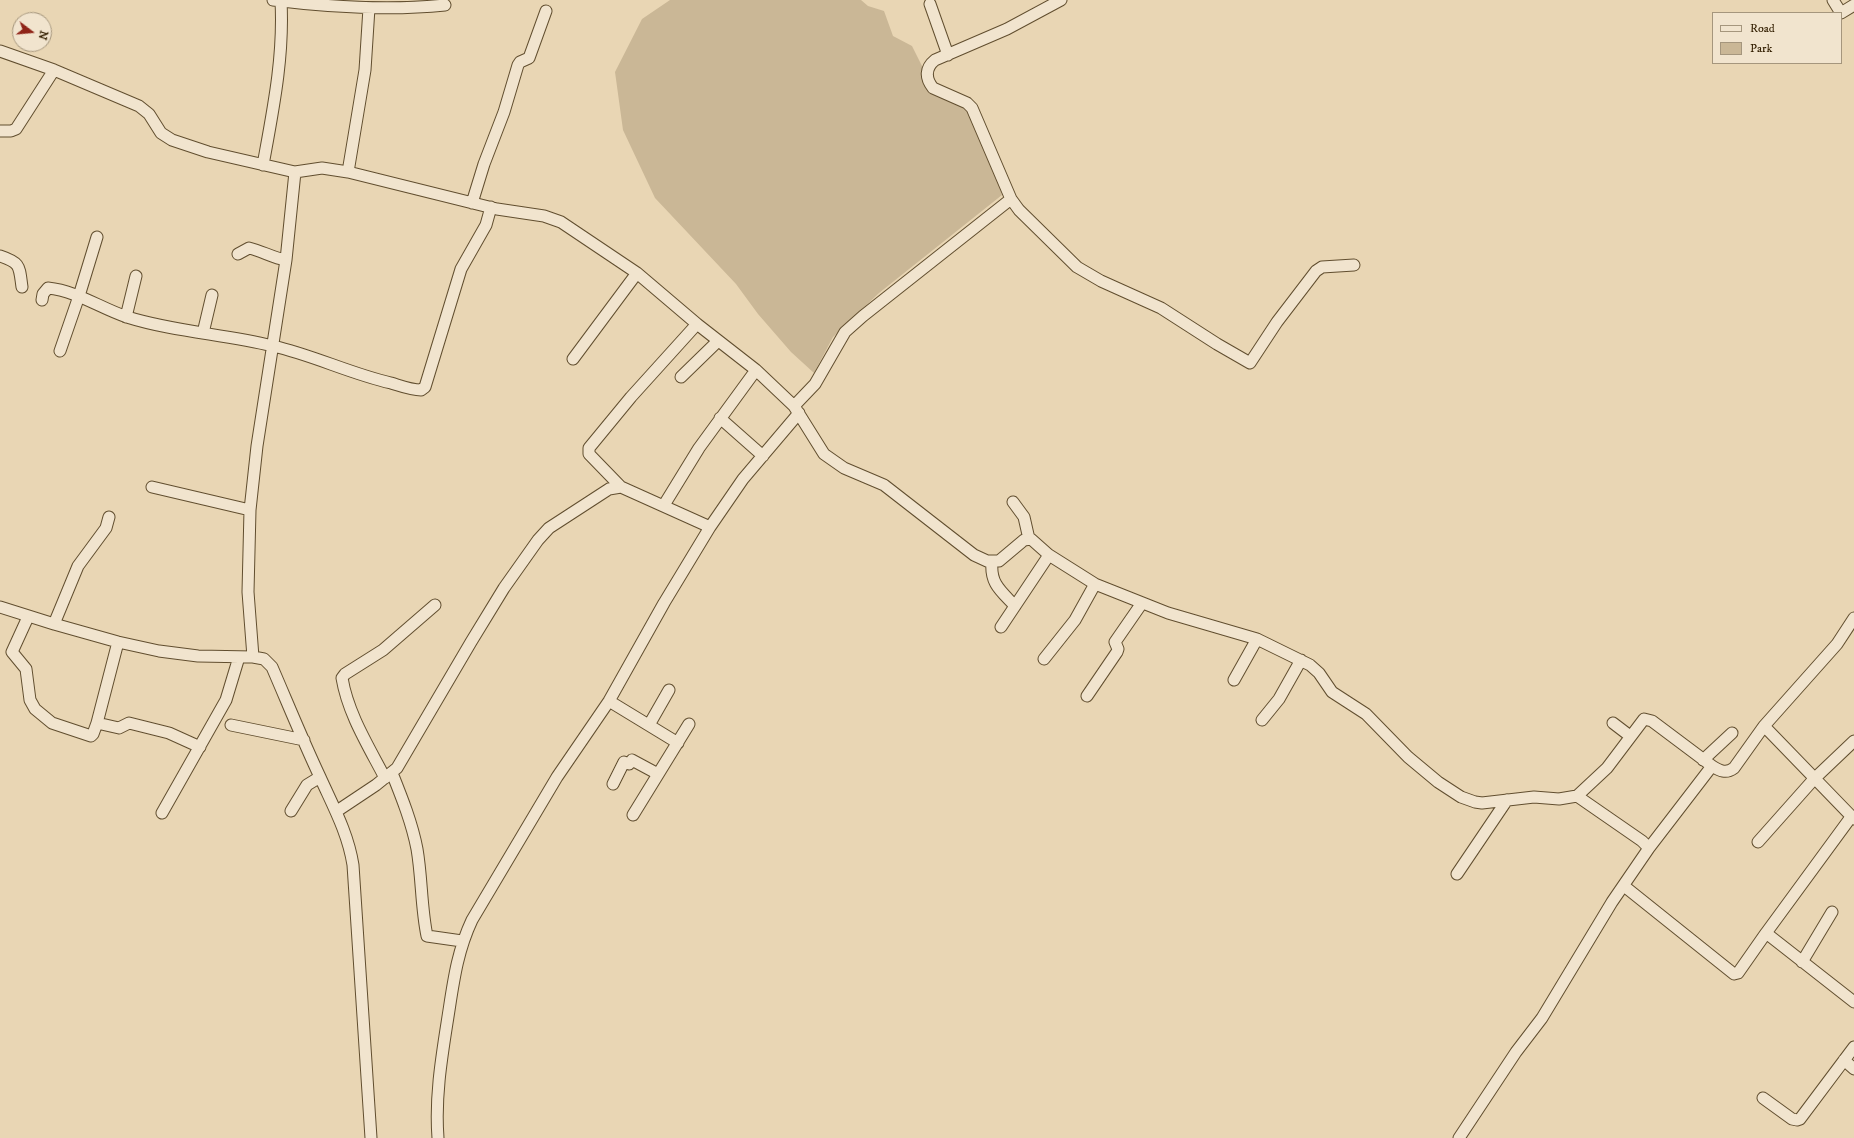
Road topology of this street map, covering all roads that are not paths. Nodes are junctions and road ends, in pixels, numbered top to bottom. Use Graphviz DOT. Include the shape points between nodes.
graph roads {
  1 [pos="1061,0"];
  2 [pos="1833,0"];
  3 [pos="277,1"];
  4 [pos="337,3"];
  5 [pos="930,4"];
  6 [pos="445,5"];
  7 [pos="1854,5"];
  8 [pos="369,8"];
  9 [pos="546,11"];
  10 [pos="1840,12"];
  11 [pos="1842,12"];
  12 [pos="0,51"];
  13 [pos="948,55"];
  14 [pos="54,70"];
  15 [pos="0,131"];
  16 [pos="263,165"];
  17 [pos="295,172"];
  18 [pos="348,172"];
  19 [pos="1011,199"];
  20 [pos="472,203"];
  21 [pos="491,207"];
  22 [pos="97,237"];
  23 [pos="238,254"];
  24 [pos="0,256"];
  25 [pos="286,260"];
  26 [pos="1354,265"];
  27 [pos="637,273"];
  28 [pos="136,276"];
  29 [pos="22,287"];
  30 [pos="212,295"];
  31 [pos="79,296"];
  32 [pos="42,300"];
  33 [pos="126,317"];
  34 [pos="697,324"];
  35 [pos="203,333"];
  36 [pos="718,341"];
  37 [pos="273,346"];
  38 [pos="60,351"];
  39 [pos="573,359"];
  40 [pos="756,370"];
  41 [pos="681,378"];
  42 [pos="796,410"];
  43 [pos="720,418"];
  44 [pos="762,456"];
  45 [pos="152,487"];
  46 [pos="621,487"];
  47 [pos="1013,502"];
  48 [pos="664,505"];
  49 [pos="250,510"];
  50 [pos="109,517"];
  51 [pos="710,527"];
  52 [pos="1029,539"];
  53 [pos="1049,555"];
  54 [pos="992,562"];
  55 [pos="1095,584"];
  56 [pos="1142,603"];
  57 [pos="435,605"];
  58 [pos="1015,606"];
  59 [pos="0,607"];
  60 [pos="28,617"];
  61 [pos="1854,618"];
  62 [pos="54,624"];
  63 [pos="1002,627"];
  64 [pos="1257,639"];
  65 [pos="118,642"];
  66 [pos="238,657"];
  67 [pos="253,657"];
  68 [pos="1044,659"];
  69 [pos="1301,660"];
  70 [pos="1234,680"];
  71 [pos="669,690"];
  72 [pos="1087,696"];
  73 [pos="609,701"];
  74 [pos="1262,720"];
  75 [pos="97,723"];
  76 [pos="1613,723"];
  77 [pos="689,724"];
  78 [pos="231,725"];
  79 [pos="649,725"];
  80 [pos="1764,726"];
  81 [pos="1732,732"];
  82 [pos="1630,736"];
  83 [pos="304,740"];
  84 [pos="1854,741"];
  85 [pos="678,743"];
  86 [pos="200,747"];
  87 [pos="1707,763"];
  88 [pos="658,774"];
  89 [pos="388,776"];
  90 [pos="320,777"];
  91 [pos="1814,779"];
  92 [pos="613,784"];
  93 [pos="1577,796"];
  94 [pos="1506,800"];
  95 [pos="291,811"];
  96 [pos="337,811"];
  97 [pos="162,812"];
  98 [pos="633,815"];
  99 [pos="1853,818"];
  100 [pos="1758,842"];
  101 [pos="1649,848"];
  102 [pos="1457,874"];
  103 [pos="1624,886"];
  104 [pos="1832,912"];
  105 [pos="1766,933"];
  106 [pos="462,941"];
  107 [pos="1802,962"];
  108 [pos="1854,1002"];
  109 [pos="1854,1047"];
  110 [pos="1844,1060"];
  111 [pos="1854,1069"];
  112 [pos="1763,1098"];
  113 [pos="371,1138"];
  114 [pos="438,1138"];
  115 [pos="1459,1138"];
  1 -- 13 [label="street" via="1007,29"];
  2 -- 10 [label="street"];
  3 -- 4 [label="street" via="306,5"];
  3 -- 16 [label="street" via="282,30 279,78"];
  4 -- 8 [label="street"];
  5 -- 13 [label="street"];
  6 -- 8 [label="street"];
  7 -- 11 [label="street"];
  8 -- 18 [label="street" via="365,70"];
  9 -- 20 [label="street" via="529,58 518,65"];
  12 -- 14 [label="street"];
  13 -- 19 [label="street" via="928,65 926,72 930,84 972,108"];
  14 -- 15 [label="street" via="16,129"];
  14 -- 16 [label="street" via="144,109 161,133 172,140 208,152"];
  16 -- 17 [label="street"];
  17 -- 18 [label="street" via="322,168"];
  17 -- 25 [label="street"];
  18 -- 20 [label="street"];
  19 -- 26 [label="street" via="1077,267 1102,282 1160,308 1250,363 1316,271 1322,267"];
  19 -- 42 [label="street" via="845,332 815,384"];
  20 -- 21 [label="street"];
  21 -- 27 [label="street" via="544,216 561,222"];
  21 -- 37 [label="street" via="486,225 461,269 425,387 422,389 364,377"];
  22 -- 31 [label="street"];
  23 -- 25 [label="street" via="249,248"];
  24 -- 29 [label="street" via="17,264"];
  25 -- 37 [label="street"];
  27 -- 34 [label="street"];
  27 -- 39 [label="street"];
  28 -- 33 [label="street"];
  30 -- 35 [label="street"];
  31 -- 32 [label="street" via="48,288"];
  31 -- 33 [label="street"];
  31 -- 38 [label="street"];
  33 -- 35 [label="street"];
  34 -- 36 [label="street"];
  34 -- 46 [label="street" via="589,448 589,454"];
  35 -- 37 [label="street"];
  36 -- 40 [label="street"];
  36 -- 41 [label="street"];
  37 -- 49 [label="street"];
  40 -- 42 [label="street"];
  40 -- 43 [label="street"];
  42 -- 44 [label="street"];
  42 -- 54 [label="street" via="818,446 830,458 844,468 884,485 967,550"];
  43 -- 44 [label="street"];
  43 -- 48 [label="street"];
  44 -- 51 [label="street"];
  45 -- 49 [label="street"];
  46 -- 48 [label="street"];
  46 -- 89 [label="street" via="609,489 549,528 538,540 504,588 411,746"];
  47 -- 52 [label="street" via="1024,517"];
  48 -- 51 [label="street"];
  49 -- 67 [label="street" via="248,592"];
  50 -- 62 [label="street" via="106,528 78,566"];
  51 -- 73 [label="street"];
  52 -- 53 [label="street"];
  52 -- 54 [label="street" via="1021,542 1002,560"];
  53 -- 55 [label="street"];
  53 -- 58 [label="street"];
  54 -- 58 [label="street" via="993,580"];
  55 -- 56 [label="street"];
  55 -- 68 [label="street" via="1075,620"];
  56 -- 64 [label="street"];
  56 -- 72 [label="street" via="1116,642 1117,652"];
  57 -- 89 [label="street" via="383,650 342,678 356,721"];
  58 -- 63 [label="street"];
  59 -- 60 [label="street"];
  60 -- 62 [label="street"];
  60 -- 75 [label="street" via="12,652 26,669 30,700 35,709 52,723 90,736"];
  61 -- 80 [label="street" via="1837,644"];
  62 -- 65 [label="street"];
  64 -- 69 [label="street"];
  64 -- 70 [label="street"];
  65 -- 66 [label="street" via="181,655"];
  65 -- 75 [label="street"];
  66 -- 67 [label="street"];
  66 -- 86 [label="street" via="226,700"];
  67 -- 83 [label="street" via="264,659 272,667"];
  69 -- 74 [label="street" via="1279,699"];
  69 -- 94 [label="street" via="1319,673 1334,694 1366,714 1408,757 1438,782 1474,802"];
  71 -- 79 [label="street"];
  73 -- 79 [label="street"];
  73 -- 106 [label="street" via="558,777"];
  75 -- 86 [label="street" via="119,728 129,722 169,733"];
  76 -- 82 [label="street"];
  77 -- 85 [label="street"];
  78 -- 83 [label="street"];
  79 -- 85 [label="street"];
  80 -- 87 [label="street" via="1730,771 1724,772"];
  80 -- 91 [label="street"];
  81 -- 87 [label="street"];
  82 -- 87 [label="street" via="1644,719 1649,720"];
  82 -- 93 [label="street" via="1607,768"];
  83 -- 90 [label="street"];
  84 -- 91 [label="street"];
  85 -- 88 [label="street"];
  86 -- 97 [label="street"];
  87 -- 101 [label="street"];
  88 -- 92 [label="street" via="632,760 629,764 624,762"];
  88 -- 98 [label="street"];
  89 -- 96 [label="street"];
  89 -- 106 [label="street" via="403,800 417,850 427,936"];
  90 -- 95 [label="street" via="306,785"];
  90 -- 96 [label="street"];
  91 -- 99 [label="street"];
  91 -- 100 [label="street"];
  93 -- 94 [label="street"];
  93 -- 101 [label="street"];
  94 -- 102 [label="street"];
  96 -- 113 [label="street" via="347,837 353,865"];
  99 -- 105 [label="street"];
  101 -- 103 [label="street"];
  103 -- 105 [label="street" via="1734,974 1738,973"];
  103 -- 115 [label="street" via="1542,1018 1516,1052"];
  104 -- 107 [label="street"];
  105 -- 107 [label="street"];
  106 -- 114 [label="street" via="456,963 440,1070"];
  107 -- 108 [label="street"];
  109 -- 110 [label="street"];
  110 -- 111 [label="street"];
  110 -- 112 [label="street" via="1800,1119 1792,1119"];
}
